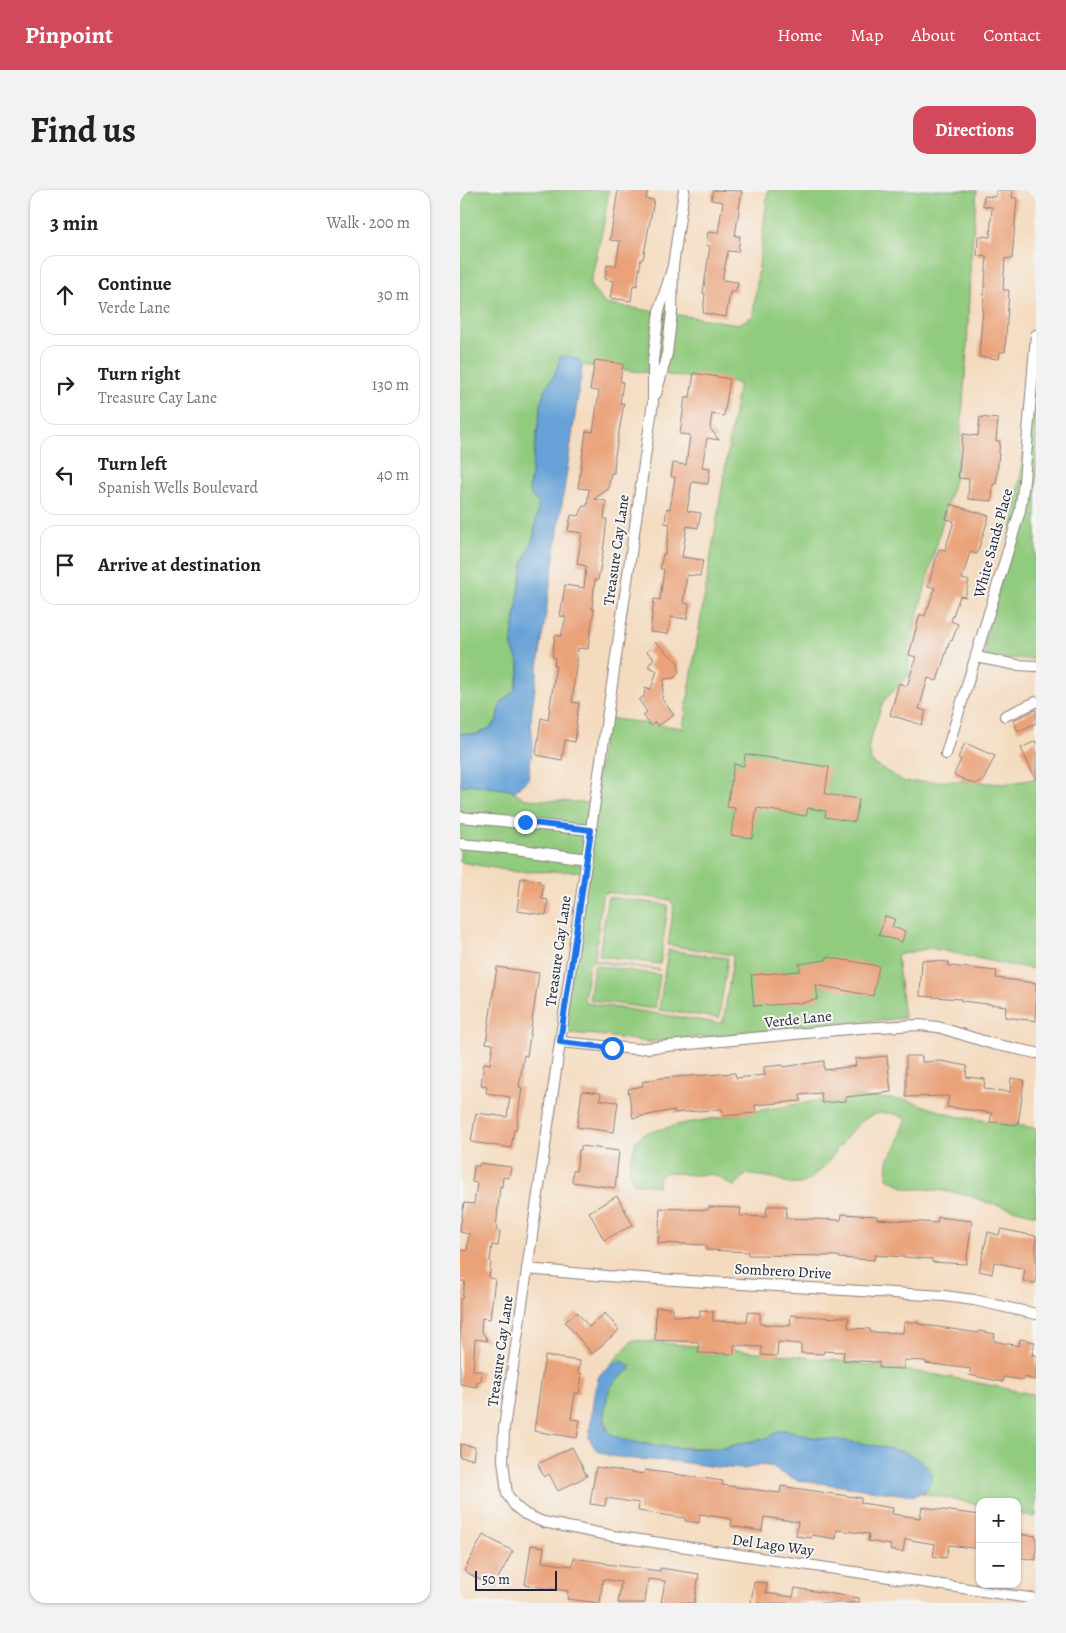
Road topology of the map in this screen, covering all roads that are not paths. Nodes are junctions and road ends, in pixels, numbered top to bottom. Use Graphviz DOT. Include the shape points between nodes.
graph roads {
  1 [pos="684,190"];
  2 [pos="1036,334"];
  3 [pos="1035,356"];
  4 [pos="976,657"];
  5 [pos="1035,668"];
  6 [pos="1036,702"];
  7 [pos="1005,716"];
  8 [pos="946,754"];
  9 [pos="460,818"];
  10 [pos="591,830"];
  11 [pos="460,844"];
  12 [pos="587,858"];
  13 [pos="560,1042"];
  14 [pos="1036,1053"];
  15 [pos="527,1269"];
  16 [pos="1036,1314"];
  17 [pos="513,1502"];
  18 [pos="1036,1599"];
  1 -- 10 [label="street, Treasure Cay Lane" via="673,266 667,354 653,402"];
  2 -- 3 [label="street, White Sands Place"];
  3 -- 4 [label="street, White Sands Place" via="1020,511"];
  4 -- 5 [label="street"];
  4 -- 8 [label="street, White Sands Place"];
  6 -- 7 [label="street"];
  9 -- 10 [label="street"];
  10 -- 12 [label="street, Treasure Cay Lane"];
  11 -- 12 [label="street"];
  12 -- 13 [label="street, Treasure Cay Lane"];
  13 -- 14 [label="street, Verde Lane" via="636,1049 920,1025"];
  13 -- 15 [label="street, Treasure Cay Lane"];
  15 -- 16 [label="street, Sombrero Drive" via="944,1296"];
  15 -- 17 [label="street, Treasure Cay Lane" via="504,1428 504,1480 507,1494"];
  17 -- 18 [label="street, Del Lago Way" via="525,1514 543,1522 613,1536"];
}
